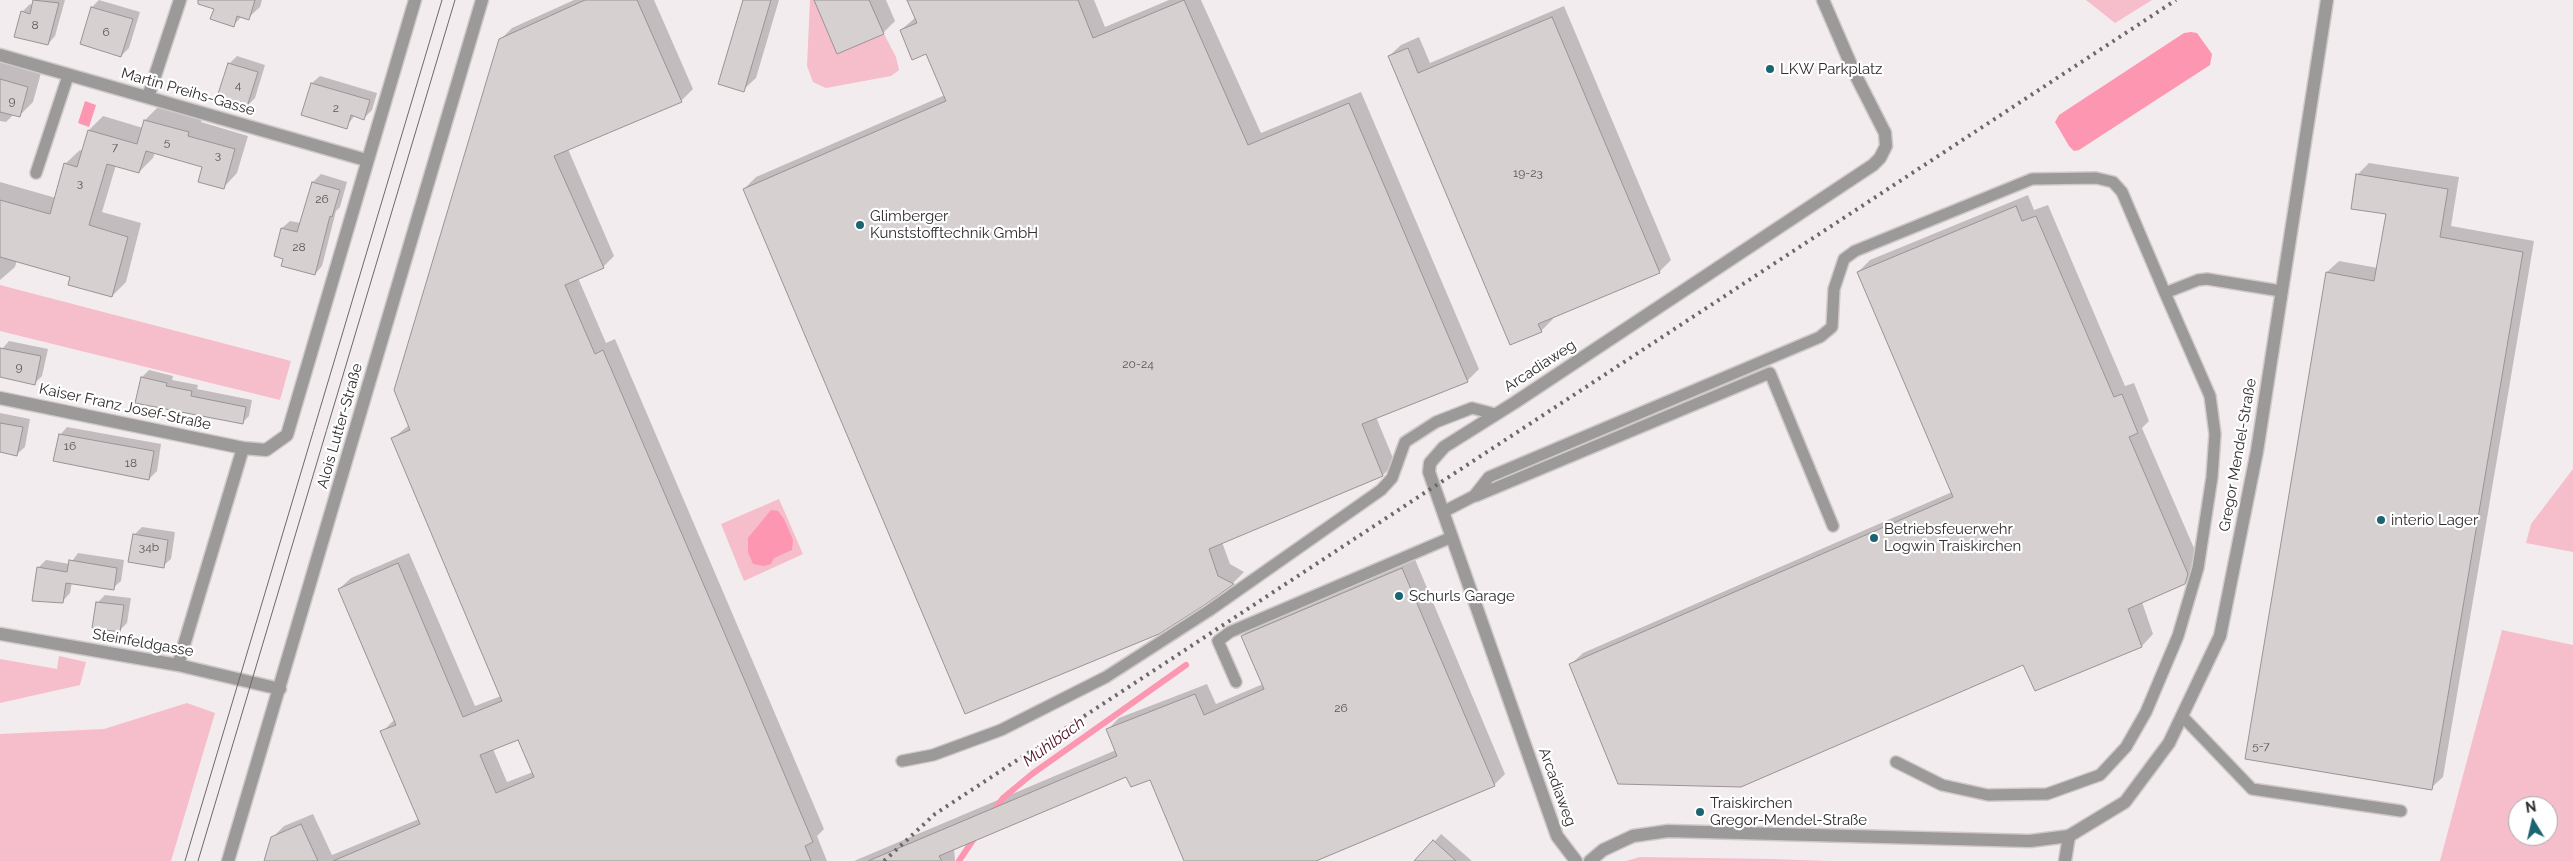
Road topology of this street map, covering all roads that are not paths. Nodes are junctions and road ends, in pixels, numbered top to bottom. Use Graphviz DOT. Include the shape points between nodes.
graph roads {
  1 [pos="180,0"];
  2 [pos="415,0"];
  3 [pos="482,0"];
  4 [pos="1823,0"];
  5 [pos="2327,0"];
  6 [pos="0,55"];
  7 [pos="68,76"];
  8 [pos="148,97"];
  9 [pos="366,160"];
  10 [pos="36,173"];
  11 [pos="2281,291"];
  12 [pos="2165,294"];
  13 [pos="0,398"];
  14 [pos="1495,414"];
  15 [pos="243,448"];
  16 [pos="1474,496"];
  17 [pos="1443,512"];
  18 [pos="1834,526"];
  19 [pos="1452,537"];
  20 [pos="0,634"];
  21 [pos="178,665"];
  22 [pos="1236,682"];
  23 [pos="280,689"];
  24 [pos="2182,716"];
  25 [pos="902,761"];
  26 [pos="1896,762"];
  27 [pos="2401,810"];
  28 [pos="2069,836"];
  29 [pos="228,861"];
  30 [pos="1576,861"];
  31 [pos="1590,861"];
  32 [pos="2066,861"];
  1 -- 8 [label="street"];
  2 -- 9 [label="street"];
  3 -- 23 [label="street, Alois Lutter-Straße"];
  4 -- 14 [label="street, Arcadiaweg" via="1885,133 1886,146 1880,158"];
  5 -- 11 [label="street, Gregor Mendel-Straße"];
  6 -- 7 [label="street, Martin Preihs-Gasse"];
  7 -- 8 [label="street, Martin Preihs-Gasse"];
  7 -- 10 [label="lane"];
  8 -- 9 [label="street, Martin Preihs-Gasse"];
  9 -- 15 [label="street" via="287,435 266,450"];
  11 -- 12 [label="lane" via="2207,279"];
  11 -- 24 [label="street, Gregor Mendel-Straße" via="2257,451 2220,636"];
  12 -- 16 [label="lane" via="2122,192 2113,182 2096,178 2032,179 1855,251 1844,259 1834,289 1832,327 1820,337 1489,476"];
  12 -- 26 [label="lane" via="2210,396 2215,434 2198,568 2178,636 2146,712 2126,746 2100,775 2047,794 1988,795 1942,785"];
  13 -- 15 [label="street, Kaiser Franz Josef-Straße"];
  14 -- 17 [label="street, Arcadiaweg" via="1444,447 1430,463 1429,472"];
  14 -- 25 [label="lane" via="1472,408 1436,422 1405,442 1392,478 1381,490 1210,610 1106,677 1001,730 933,755"];
  15 -- 21 [label="street"];
  16 -- 17 [label="lane"];
  16 -- 18 [label="lane" via="1770,373"];
  17 -- 19 [label="street, Arcadiaweg"];
  19 -- 22 [label="lane" via="1230,632 1218,641"];
  19 -- 30 [label="street, Arcadiaweg" via="1556,836"];
  20 -- 21 [label="street, Steinfeldgasse"];
  21 -- 23 [label="street, Steinfeldgasse"];
  23 -- 29 [label="street, Alois Lutter-Straße"];
  24 -- 27 [label="lane" via="2252,789"];
  24 -- 28 [label="street, Gregor Mendel-Straße" via="2169,743 2125,802"];
  28 -- 31 [label="street" via="2030,840 1668,831 1633,836 1603,850"];
  28 -- 32 [label="street"];
}
